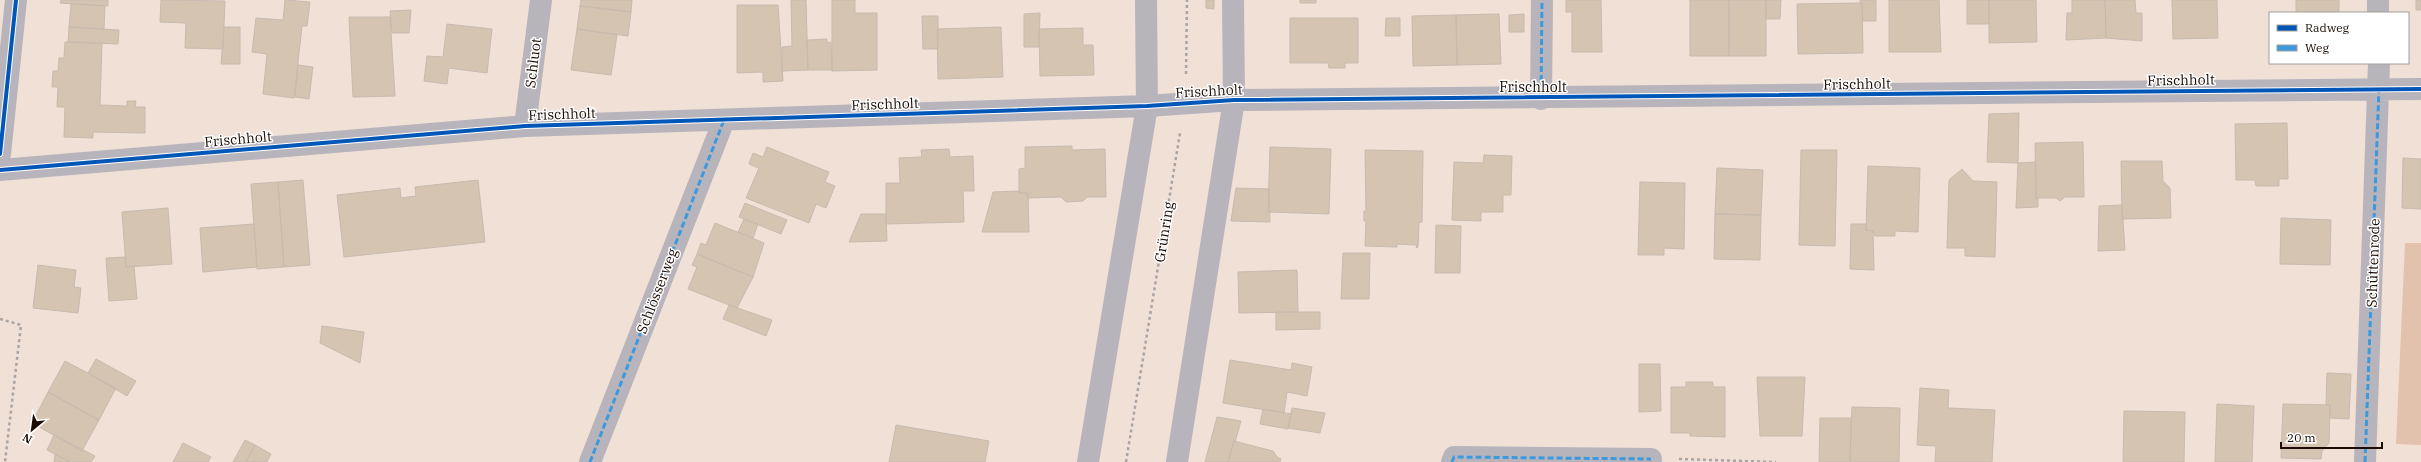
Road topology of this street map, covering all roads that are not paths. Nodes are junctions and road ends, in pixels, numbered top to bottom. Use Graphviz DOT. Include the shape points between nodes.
graph roads {
  1 [pos="16,0"];
  2 [pos="541,0"];
  3 [pos="1146,0"];
  4 [pos="1233,0"];
  5 [pos="1542,0"];
  6 [pos="2378,0"];
  7 [pos="2378,12"];
  8 [pos="2379,64"];
  9 [pos="2379,88"];
  10 [pos="2421,89"];
  11 [pos="1541,98"];
  12 [pos="1234,100"];
  13 [pos="1146,106"];
  14 [pos="724,120"];
  15 [pos="525,126"];
  16 [pos="0,154"];
  17 [pos="0,170"];
  18 [pos="1651,459"];
  19 [pos="590,462"];
  20 [pos="1088,462"];
  21 [pos="1177,462"];
  22 [pos="1452,462"];
  23 [pos="2365,462"];
  1 -- 16 [label="street"];
  2 -- 15 [label="street, Schluot"];
  3 -- 13 [label="street"];
  4 -- 12 [label="street"];
  5 -- 11 [label="street, Frischholt"];
  6 -- 7 [label="street"];
  8 -- 9 [label="street, Schüttenrode"];
  9 -- 10 [label="street, Frischholt"];
  9 -- 11 [label="street, Frischholt"];
  9 -- 23 [label="street, Schüttenrode"];
  11 -- 12 [label="street, Frischholt"];
  12 -- 13 [label="street, Frischholt"];
  12 -- 21 [label="street"];
  13 -- 14 [label="street, Frischholt"];
  13 -- 20 [label="street"];
  14 -- 15 [label="street, Frischholt"];
  14 -- 19 [label="street, Schlösserweg"];
  15 -- 17 [label="street, Frischholt"];
  18 -- 22 [label="street" via="1454,457"];
}
